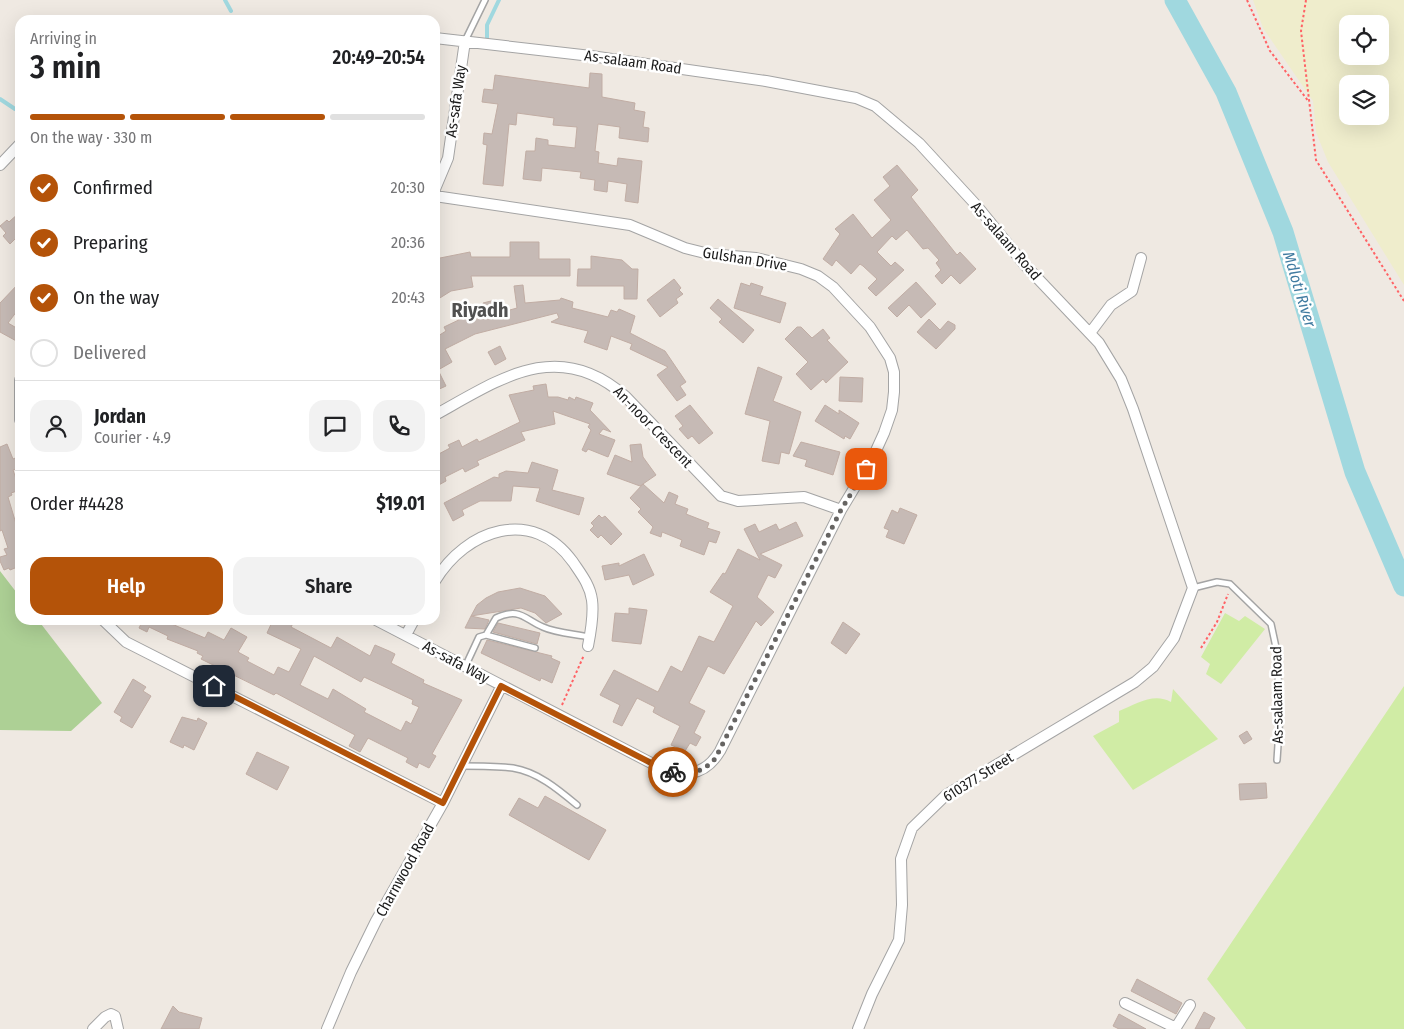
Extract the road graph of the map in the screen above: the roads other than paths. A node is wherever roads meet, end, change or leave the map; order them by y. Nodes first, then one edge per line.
1 (485, 0) edge
2 (440, 38) edge
3 (465, 41) junction
4 (15, 149) edge
5 (0, 165) edge
6 (440, 177) edge
7 (440, 197) edge
8 (1141, 258) dead end
9 (1090, 334) junction
10 (440, 412) edge
11 (841, 510) junction
12 (440, 574) edge
13 (1193, 588) junction
14 (109, 625) edge
15 (386, 625) edge
16 (411, 625) edge
17 (406, 635) junction
18 (486, 635) junction
19 (589, 641) joint
20 (534, 648) dead end
21 (464, 667) junction
22 (501, 686) junction
23 (1278, 760) dead end
24 (462, 766) junction
25 (700, 770) joint
26 (443, 803) junction
27 (577, 805) dead end
28 (1125, 1003) dead end
29 (1190, 1005) dead end
30 (1175, 1028) edge
31 (93, 1029) edge
32 (118, 1029) edge
33 (327, 1029) edge
34 (858, 1029) edge

1 - 3 lane
2 - 3 street, As-salaam Road
3 - 6 street, As-safa Way
3 - 9 street, As-salaam Road
4 - 5 street
7 - 11 street, Gulshan Drive
8 - 9 street
9 - 13 street, As-salaam Road
10 - 11 street, An-noor Crescent
11 - 25 street, Gulshan Drive
12 - 19 street
13 - 23 lane, As-salaam Road
13 - 34 street, 610377 Street
14 - 26 street
15 - 17 street, As-safa Way
16 - 17 street
17 - 21 street, As-safa Way
18 - 19 lane
18 - 20 lane
18 - 21 lane
21 - 22 street, As-safa Way
22 - 24 street, Charnwood Road
22 - 25 street, As-safa Way
24 - 26 street, Charnwood Road
24 - 27 lane
26 - 33 street, Charnwood Road
28 - 30 street
29 - 30 street
31 - 32 street

